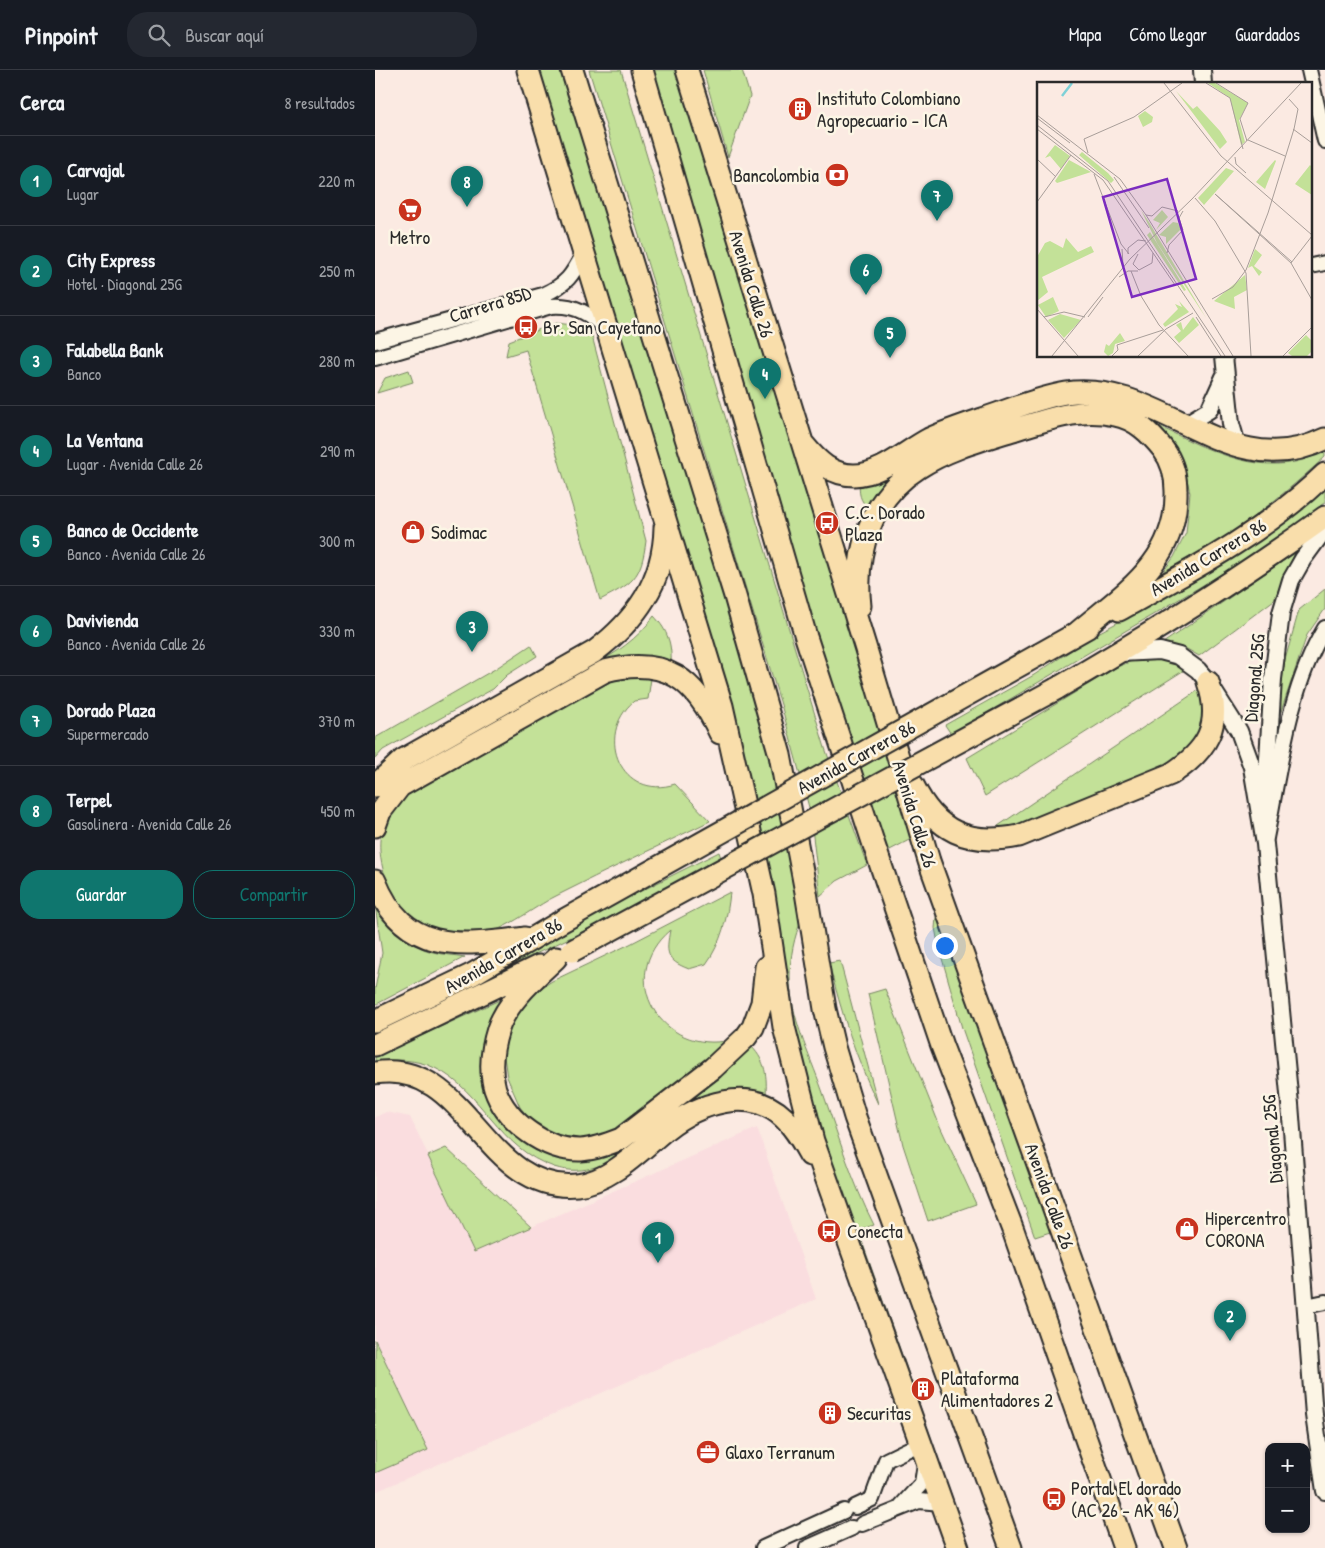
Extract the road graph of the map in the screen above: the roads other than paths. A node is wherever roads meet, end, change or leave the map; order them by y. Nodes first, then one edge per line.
1 (528, 70) edge
2 (572, 70) edge
3 (642, 70) edge
4 (687, 70) edge
5 (1313, 88) edge
6 (1325, 141) edge
7 (584, 253) junction
8 (609, 334) junction
9 (375, 341) edge
10 (375, 358) edge
11 (1224, 358) edge
12 (1226, 373) junction
13 (1186, 424) junction
14 (1325, 439) edge
15 (801, 442) junction
16 (1238, 448) junction
17 (1325, 474) edge
18 (665, 515) junction
19 (1325, 517) edge
20 (1325, 529) edge
21 (1325, 628) edge
22 (1077, 633) junction
23 (865, 646) junction
24 (1117, 654) junction
25 (1209, 682) junction
26 (897, 754) junction
27 (740, 782) junction
28 (375, 786) edge
29 (375, 826) edge
30 (1265, 844) junction
31 (375, 881) edge
32 (764, 894) junction
33 (533, 937) junction
34 (564, 955) junction
35 (375, 1021) edge
36 (375, 1045) edge
37 (375, 1073) edge
38 (827, 1185) junction
39 (1325, 1302) edge
40 (1306, 1306) junction
41 (923, 1451) junction
42 (1325, 1491) edge
43 (872, 1499) junction
44 (941, 1503) junction
45 (898, 1508) junction
46 (878, 1517) junction
47 (763, 1548) edge
48 (807, 1548) edge
49 (958, 1548) edge
50 (1011, 1548) edge
51 (1124, 1548) edge
52 (1176, 1548) edge

1 - 7 main road
2 - 50 main road
3 - 51 main road
4 - 15 main road, Avenida Calle 26
5 - 6 street
7 - 8 main road
7 - 9 street, Carrera 85D
8 - 10 street, Carrera 85D
8 - 18 main road
11 - 12 street
12 - 13 street
12 - 16 street
13 - 15 main road
13 - 16 main road
14 - 16 main road
15 - 23 main road, Avenida Calle 26
17 - 22 main road, Avenida Carrera 86
18 - 27 main road
18 - 28 main road
19 - 24 main road, Avenida Carrera 86
20 - 30 street, Diagonal 25G
21 - 30 street
22 - 23 main road
22 - 33 main road, Avenida Carrera 86, bridge
23 - 26 main road, Avenida Calle 26
24 - 25 street, Diagonal 25G
24 - 34 main road, Avenida Carrera 86, bridge
25 - 26 main road
25 - 30 street, Diagonal 25G
26 - 52 main road, Avenida Calle 26
27 - 29 main road
27 - 32 main road
30 - 40 street, Diagonal 25G
31 - 33 main road
32 - 34 main road
32 - 38 main road
33 - 35 main road, Avenida Carrera 86
34 - 36 main road, Avenida Carrera 86
37 - 38 main road
38 - 41 main road
39 - 40 street
40 - 42 street, Diagonal 25G
41 - 43 street
41 - 44 main road
41 - 45 street
43 - 46 street
43 - 47 street
44 - 45 street
44 - 49 main road
45 - 46 street
46 - 48 street

